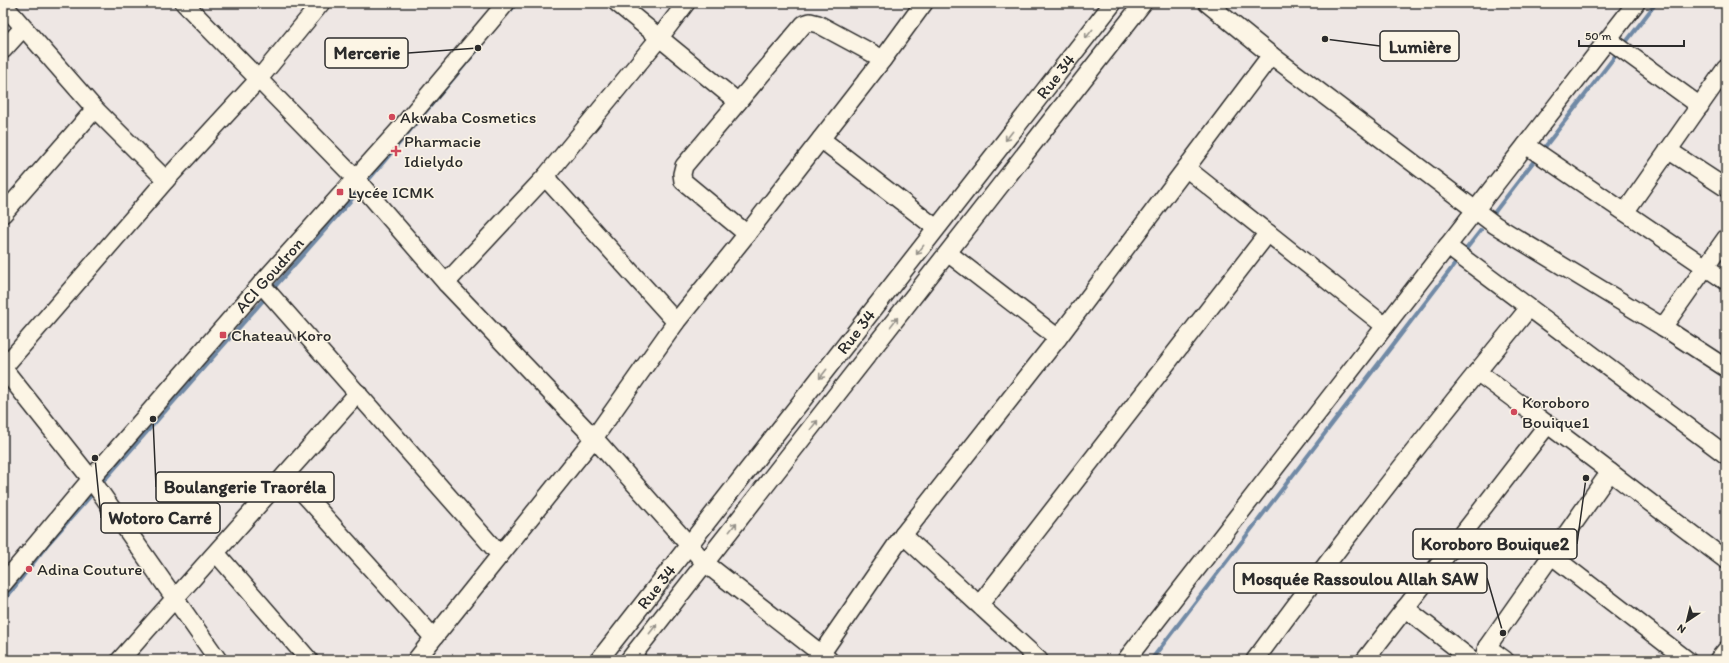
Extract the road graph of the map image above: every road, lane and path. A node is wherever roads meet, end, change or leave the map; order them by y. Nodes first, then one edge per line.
1 (184, 3) edge
2 (321, 3) edge
3 (506, 3) edge
4 (617, 3) edge
5 (686, 3) edge
6 (924, 3) edge
7 (1113, 3) edge
8 (1143, 3) edge
9 (1207, 3) edge
10 (1636, 3) edge
11 (3, 4) edge
12 (23, 28) junction
13 (660, 37) junction
14 (1616, 44) junction
15 (3, 50) edge
16 (1271, 55) junction
17 (883, 59) junction
18 (1726, 68) edge
19 (258, 80) junction
20 (738, 102) junction
21 (1700, 106) junction
22 (95, 109) junction
23 (821, 139) junction
24 (1668, 150) junction
25 (1535, 151) junction
26 (1186, 168) junction
27 (545, 176) junction
28 (356, 179) junction
29 (166, 180) junction
30 (1726, 188) edge
31 (1475, 210) junction
32 (1625, 212) junction
33 (3, 214) edge
34 (936, 228) junction
35 (1268, 233) junction
36 (747, 234) junction
37 (1726, 238) edge
38 (948, 253) junction
39 (1456, 253) junction
40 (1706, 267) junction
41 (1726, 281) edge
42 (446, 283) junction
43 (261, 284) junction
44 (1529, 308) junction
45 (676, 322) junction
46 (1385, 326) junction
47 (1663, 327) junction
48 (1058, 338) junction
49 (3, 368) edge
50 (1726, 368) edge
51 (1477, 372) junction
52 (358, 393) junction
53 (1548, 424) junction
54 (594, 438) junction
55 (1726, 455) edge
56 (1610, 472) junction
57 (286, 474) junction
58 (91, 480) junction
59 (903, 535) junction
60 (688, 545) junction
61 (216, 553) junction
62 (500, 555) junction
63 (1551, 555) junction
64 (1726, 560) edge
65 (704, 563) junction
66 (3, 584) edge
67 (175, 599) junction
68 (980, 604) junction
69 (1405, 608) junction
70 (433, 637) junction
71 (1726, 650) edge
72 (1485, 653) edge
73 (823, 658) edge
74 (120, 660) edge
75 (218, 660) edge
76 (309, 660) edge
77 (416, 660) edge
78 (599, 660) edge
79 (629, 660) edge
80 (1039, 660) edge
81 (1126, 660) edge
82 (1255, 660) edge
83 (1365, 660) edge
84 (1472, 660) edge
85 (1505, 660) edge
86 (1687, 660) edge
87 (1718, 660) edge

1 - 19 street
2 - 19 street
3 - 28 street, ACI Goudron
4 - 13 street
5 - 13 street
6 - 17 street
7 -> 34 street, Rue 34
8 - 38 street, Rue 34
9 - 16 street
10 - 14 street
11 - 12 street
12 - 15 street
12 - 22 street
13 - 20 street
13 - 27 street
14 - 21 street
14 - 25 street
16 - 26 street
16 - 31 street
17 - 20 street
17 - 23 street
18 - 21 street
19 - 28 street
19 - 29 street
20 - 36 street
21 - 24 street
22 - 29 street
22 - 33 street
23 - 34 street
23 - 36 street
24 - 30 street
24 - 32 street
25 - 31 street
25 - 32 street
26 - 35 street
26 - 48 street
27 - 42 street
27 - 45 street
28 - 42 street
28 - 43 street, ACI Goudron
29 - 49 street
31 - 39 street
31 - 47 street
32 - 40 street
34 -> 60 street, Rue 34
35 - 46 street
35 - 68 street
36 - 45 street
37 - 40 street
38 - 48 street
65 -> 38 street, Rue 34
39 - 44 street
39 - 46 street
40 - 41 street
40 - 47 street
42 - 54 street
43 - 52 street
43 - 58 street, ACI Goudron
44 - 51 street
44 - 55 street
45 - 54 street
46 - 81 street
47 - 50 street
48 - 59 street
49 - 58 street
51 - 53 street
51 - 82 street
52 - 57 street
52 - 62 street
53 - 56 street
53 - 69 street
54 - 60 street
54 - 62 street
56 - 63 street
56 - 64 street
57 - 61 street
57 - 70 street
58 - 66 street, ACI Goudron
58 - 67 street
59 - 68 street
59 - 73 street
60 - 65 street
60 - 78 street, Rue 34
61 - 67 street
61 - 76 street
62 - 70 street
63 - 72 street
63 - 86 street
65 - 73 street
79 -> 65 street, Rue 34
67 - 74 street
67 - 75 street
68 - 80 street
69 - 83 street
69 - 84 street
70 - 77 street
71 - 87 street
72 - 85 street

